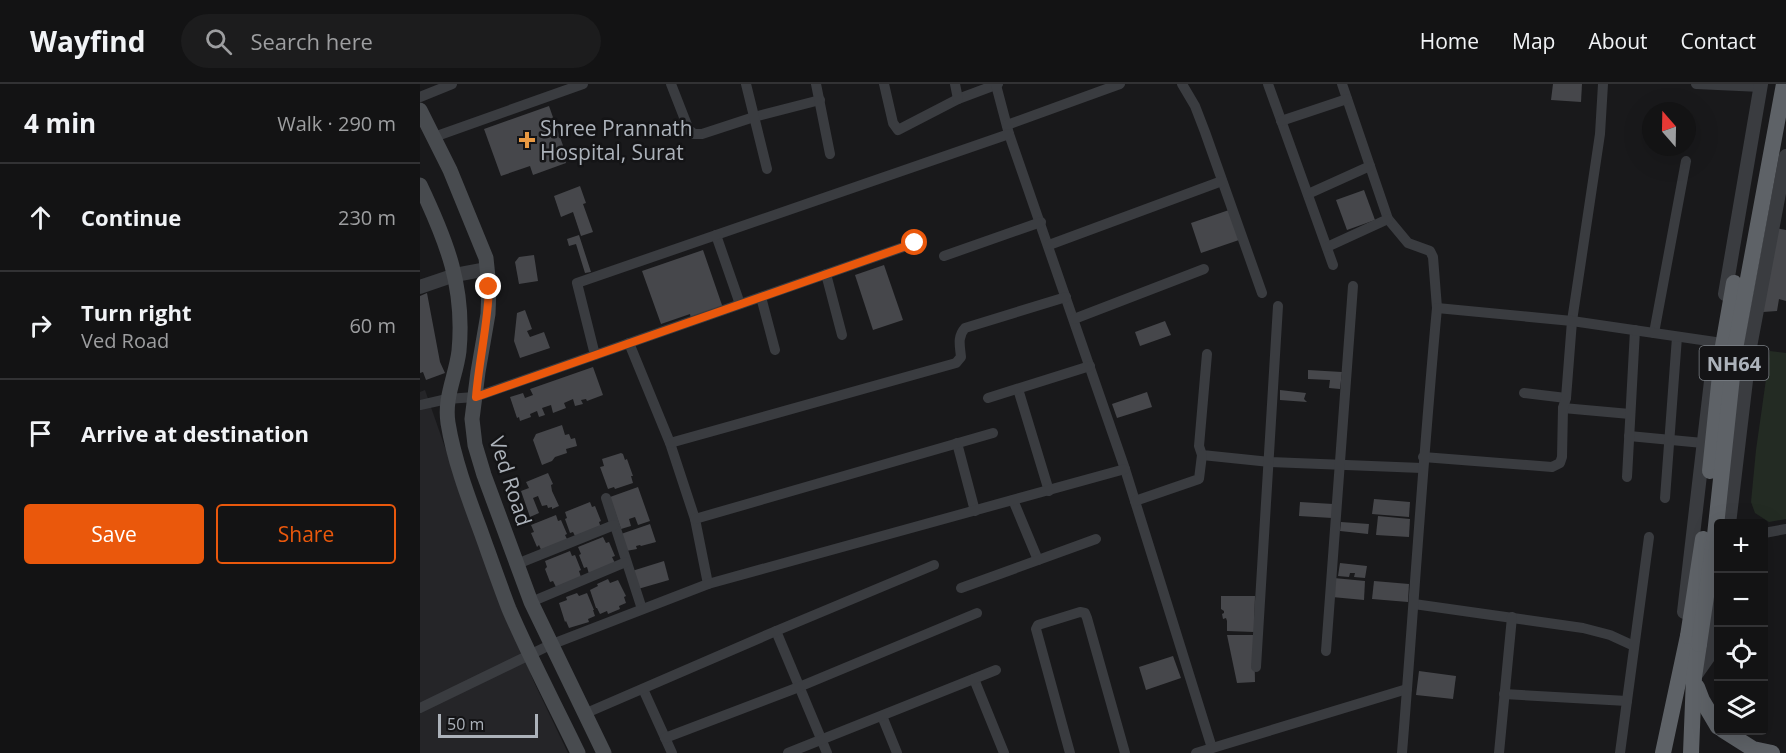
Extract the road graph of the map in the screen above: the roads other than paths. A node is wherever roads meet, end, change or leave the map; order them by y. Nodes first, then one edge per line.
1 (452, 84) edge
2 (583, 84) edge
3 (671, 84) edge
4 (746, 84) edge
5 (816, 84) edge
6 (884, 84) edge
7 (955, 84) edge
8 (1120, 84) edge
9 (1182, 84) edge
10 (1268, 84) edge
11 (1342, 84) edge
12 (1603, 84) edge
13 (1696, 84) edge
14 (1784, 84) edge
15 (997, 85) edge
16 (1765, 85) edge
17 (420, 97) edge
18 (958, 99) junction
19 (1347, 99) junction
20 (820, 100) junction
21 (420, 110) edge
22 (754, 117) junction
23 (1281, 121) junction
24 (1008, 129) junction
25 (434, 137) junction
26 (830, 154) dead end
27 (1786, 156) edge
28 (1686, 161) dead end
29 (1370, 166) junction
30 (767, 169) dead end
31 (1784, 175) edge
32 (1222, 181) junction
33 (420, 185) edge
34 (1308, 194) junction
35 (1388, 219) junction
36 (1041, 222) junction
37 (716, 235) junction
38 (915, 243) dead end
39 (1049, 245) junction
40 (1326, 247) junction
41 (944, 256) dead end
42 (1333, 265) dead end
43 (487, 269) junction
44 (1204, 269) dead end
45 (826, 274) junction
46 (455, 275) junction
47 (420, 286) edge
48 (1353, 286) dead end
49 (1262, 293) dead end
50 (761, 297) junction
51 (1066, 297) junction
52 (740, 304) junction
53 (1278, 306) dead end
54 (1437, 308) junction
55 (1074, 319) junction
56 (1572, 321) junction
57 (1635, 330) junction
58 (1654, 333) junction
59 (842, 335) dead end
60 (1677, 337) junction
61 (629, 343) junction
62 (1716, 343) junction
63 (1750, 347) junction
64 (776, 350) dead end
65 (1207, 354) dead end
66 (595, 355) junction
67 (1090, 366) junction
68 (1018, 389) junction
69 (1524, 393) dead end
70 (476, 397) junction
71 (988, 398) dead end
72 (447, 399) junction
73 (1565, 403) junction
74 (420, 405) edge
75 (1630, 414) junction
76 (993, 432) dead end
77 (1629, 436) junction
78 (1670, 440) junction
79 (670, 443) junction
80 (957, 443) junction
81 (1703, 443) junction
82 (1202, 455) junction
83 (1270, 462) junction
84 (1422, 463) junction
85 (1341, 464) junction
86 (1125, 469) junction
87 (1626, 477) dead end
88 (1048, 490) junction
89 (606, 498) dead end
90 (1665, 498) dead end
91 (1013, 500) junction
92 (1135, 501) junction
93 (975, 511) junction
94 (695, 519) junction
95 (1730, 519) edge
96 (614, 525) junction
97 (1786, 529) edge
98 (1768, 532) edge
99 (1649, 537) dead end
100 (1096, 539) dead end
101 (1038, 560) junction
102 (626, 562) junction
103 (517, 564) junction
104 (934, 565) dead end
105 (708, 584) junction
106 (961, 588) dead end
107 (531, 602) junction
108 (1414, 604) junction
109 (642, 609) junction
110 (977, 613) dead end
111 (1512, 616) junction
112 (1714, 624) edge
113 (776, 631) junction
114 (1694, 640) junction
115 (550, 645) junction
116 (1634, 646) junction
117 (1326, 651) dead end
118 (529, 654) junction
119 (1684, 662) junction
120 (1256, 667) dead end
121 (996, 670) dead end
122 (1694, 677) junction
123 (974, 679) junction
124 (799, 687) junction
125 (643, 689) junction
126 (1407, 689) junction
127 (1504, 694) junction
128 (1627, 701) junction
129 (420, 708) edge
130 (584, 714) junction
131 (882, 716) junction
132 (1714, 718) edge
133 (1731, 735) edge
134 (665, 738) junction
135 (822, 740) junction
136 (1212, 748) junction
137 (1786, 752) edge
138 (578, 753) edge
139 (604, 753) edge
140 (672, 753) edge
141 (788, 753) edge
142 (827, 753) edge
143 (897, 753) edge
144 (1004, 753) edge
145 (1070, 753) edge
146 (1125, 753) edge
147 (1197, 753) edge
148 (1402, 753) edge
149 (1499, 753) edge
150 (1620, 753) edge
151 (1663, 753) edge
152 (1691, 753) edge
153 (1772, 753) edge
154 (1778, 753) edge

1 - 17 street
2 - 25 street
3 - 22 street
4 - 22 street
5 - 20 street
6 - 18 street
7 - 18 street
8 - 24 street
9 - 32 street
10 - 23 street
11 - 19 street
12 - 56 street
13 - 16 street
14 - 114 highway, NH64, bridge
15 - 18 street
15 - 24 street
16 - 62 street
16 - 114 highway, NH64, bridge
19 - 23 street
19 - 29 street
20 - 22 street
20 - 26 street
21 - 25 main road, Ved Road
22 - 30 street
23 - 34 street
24 - 36 street
24 - 37 street
25 - 43 main road, Ved Road
27 - 31 street
28 - 58 street
29 - 34 street
29 - 35 street
31 - 63 street
32 - 39 street
32 - 49 street
33 - 46 main road, Ved Road
34 - 40 street
35 - 40 street
35 - 54 street
36 - 39 street
36 - 41 street
37 - 52 street
37 - 66 street
38 - 45 street
39 - 51 street
40 - 42 street
43 - 46 street
43 - 70 main road, Ved Road
44 - 55 street
45 - 50 street
45 - 59 street
46 - 47 street
46 - 72 main road, Ved Road
48 - 85 street
50 - 52 street
50 - 64 street
51 - 55 street
51 - 79 street
52 - 61 street
53 - 83 street
54 - 56 street
54 - 84 street
55 - 67 street
56 - 57 street
56 - 73 street
57 - 58 street
57 - 75 street
58 - 60 street
60 - 62 street
60 - 78 street
61 - 66 street
61 - 79 street
62 - 63 street
62 - 81 street
63 - 95 street
65 - 82 street
66 - 70 street
67 - 68 street
67 - 86 street
68 - 71 street
68 - 88 street
69 - 73 street
70 - 72 street
70 - 103 main road, Ved Road
72 - 74 street
72 - 118 main road, Ved Road
73 - 75 street
73 - 84 street
75 - 77 street
76 - 80 street
77 - 78 street
77 - 87 street
78 - 81 street
78 - 90 street
79 - 94 street
80 - 93 street
80 - 94 street
81 - 119 street
82 - 83 street
82 - 92 street
83 - 85 street
83 - 120 street
84 - 85 street
84 - 108 street
85 - 117 street
86 - 88 street
86 - 92 street
88 - 91 street
89 - 96 street
91 - 93 street
91 - 101 street
92 - 136 street
93 - 105 street
94 - 105 street
96 - 102 street
96 - 103 street
97 - 98 street
99 - 116 street
100 - 101 street
101 - 106 street
102 - 107 street
102 - 109 street
103 - 107 main road, Ved Road
104 - 113 street
105 - 109 street
107 - 115 main road, Ved Road
108 - 111 street
108 - 126 street
109 - 115 street
110 - 124 street
111 - 116 street
111 - 127 street
112 - 122 street
113 - 124 street
113 - 125 street
114 - 119 highway, NH64
114 - 122 highway, NH64
115 - 118 street
115 - 130 main road, Ved Road
116 - 128 street
118 - 129 street
118 - 138 main road, Ved Road
119 - 151 highway, NH64
121 - 123 street
122 - 132 highway
122 - 152 highway, NH64
123 - 131 street
123 - 144 street
124 - 134 street
124 - 135 street
125 - 130 street
125 - 134 street
126 - 136 street
126 - 148 street
127 - 128 street
127 - 149 street
128 - 150 street
130 - 139 main road, Ved Road
131 - 135 street
131 - 143 street
133 - 153 highway
134 - 140 street
135 - 141 street
135 - 142 street
136 - 147 street
137 - 154 highway
145 - 146 street

